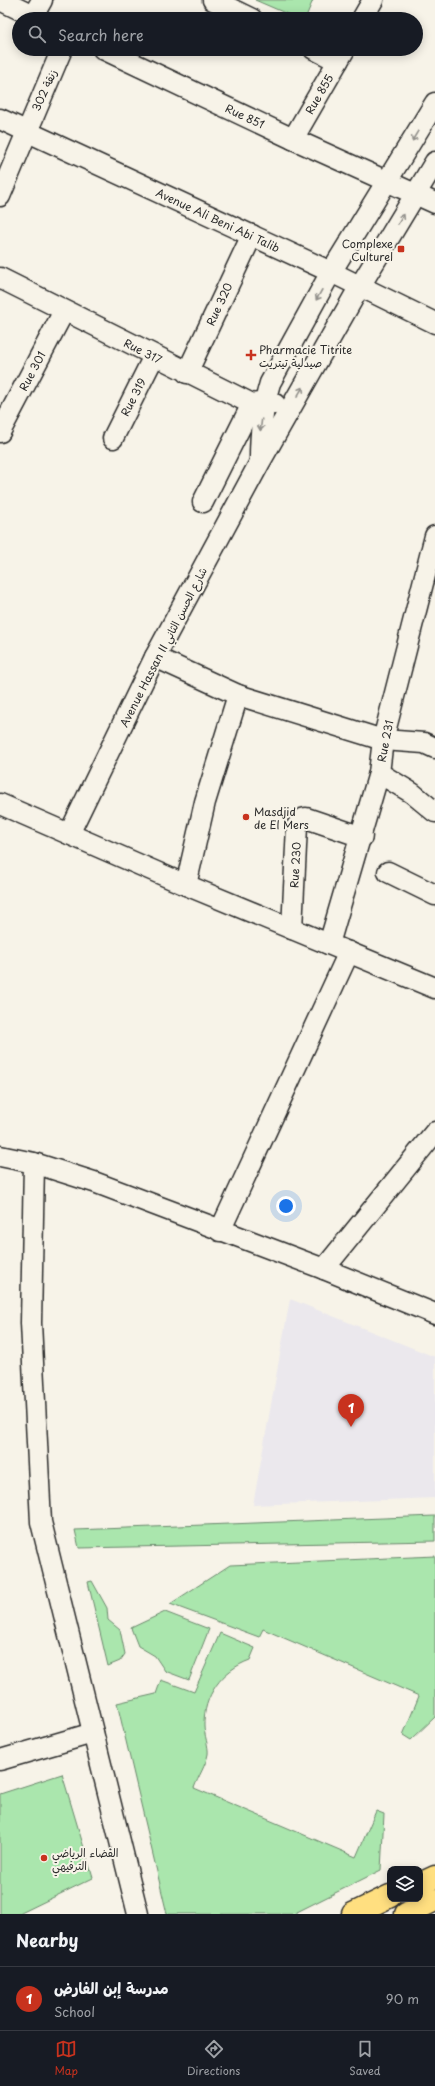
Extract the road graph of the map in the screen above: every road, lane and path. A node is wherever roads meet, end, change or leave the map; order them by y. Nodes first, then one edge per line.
1 (0, 0) edge
2 (213, 0) edge
3 (373, 0) edge
4 (38, 12) edge
5 (238, 12) edge
6 (366, 12) edge
7 (59, 56) edge
8 (117, 56) edge
9 (341, 56) edge
10 (435, 103) edge
11 (0, 119) edge
12 (26, 131) junction
13 (293, 139) junction
14 (435, 162) edge
15 (388, 182) junction
16 (415, 195) junction
17 (0, 196) edge
18 (435, 203) edge
19 (252, 235) junction
20 (331, 272) junction
21 (0, 278) edge
22 (360, 286) junction
23 (64, 311) junction
24 (435, 323) edge
25 (154, 356) junction
26 (187, 373) junction
27 (258, 403) junction
28 (290, 410) junction
29 (0, 432) edge
30 (113, 438) dead end
31 (260, 462) junction
32 (203, 502) dead end
33 (435, 536) edge
34 (432, 556) edge
35 (155, 657) junction
36 (238, 695) junction
37 (383, 740) junction
38 (435, 748) edge
39 (379, 773) junction
40 (0, 804) edge
41 (435, 812) edge
42 (69, 834) junction
43 (362, 837) junction
44 (388, 872) dead end
45 (186, 885) junction
46 (435, 895) edge
47 (292, 928) junction
48 (330, 944) junction
49 (349, 952) junction
50 (435, 988) edge
51 (435, 1132) edge
52 (0, 1156) edge
53 (34, 1163) junction
54 (220, 1230) junction
55 (324, 1269) junction
56 (435, 1314) edge
57 (93, 1733) junction
58 (0, 1760) edge
59 (435, 1877) edge
60 (423, 1883) edge
61 (387, 1897) edge
62 (435, 1900) edge
63 (138, 1914) edge
64 (353, 1914) edge
65 (406, 1914) edge

1 - 4 street
2 - 5 street
3 - 6 street
7 - 12 street, زنقة 302
8 - 13 street, Rue 851
9 - 13 street, Rue 855
10 -> 15 street, Avenue Hassan II شارع الحسن الثاني
11 - 12 street, Avenue Ali Beni Abi Talib
12 - 17 street, زنقة 302
12 - 19 street, Avenue Ali Beni Abi Talib
13 - 15 street, Rue 851
14 - 16 street, Avenue Hassan II شارع الحسن الثاني
15 - 16 street, Rue 851
15 - 20 street, Avenue Hassan II شارع الحسن الثاني
16 - 18 street, Rue 851
22 -> 16 street, Avenue Hassan II شارع الحسن الثاني
19 - 20 street, Avenue Ali Beni Abi Talib
19 - 26 street, Rue 320
20 - 22 street, Avenue Ali Beni Abi Talib
20 -> 27 street, Avenue Hassan II شارع الحسن الثاني
21 - 23 street, Rue 317
22 - 24 street, Avenue Ali Beni Abi Talib
28 -> 22 street, Avenue Hassan II شارع الحسن الثاني
23 - 25 street, Rue 317
23 - 29 street, Rue 301
25 - 26 street, Rue 317
25 - 30 street, Rue 319
26 - 27 street, Rue 317
27 - 28 street, Rue 317
27 -> 31 street, Avenue Hassan II شارع الحسن الثاني
27 - 32 street
28 - 31 street, Avenue Hassan II شارع الحسن الثاني
31 - 35 street, Avenue Hassan II شارع الحسن الثاني
33 - 34 street, Rue 231
34 - 37 street, Rue 231
35 - 36 street
35 - 42 street, Avenue Hassan II شارع الحسن الثاني
36 - 37 street
36 - 45 street
37 - 38 street
37 - 39 street, Rue 231
39 - 41 street
39 - 43 street, Rue 231
40 - 42 street
42 - 45 street
43 - 47 street, Rue 230
43 - 48 street, Rue 231
44 - 46 street
45 - 47 street
47 - 48 street
48 - 49 street
49 - 50 street
49 - 54 street
51 - 55 street
52 - 53 street
53 - 54 street
53 - 57 street
54 - 55 street
55 - 56 street
57 - 58 street
57 - 63 street
59 - 60 main road
61 - 64 main road
62 - 65 main road

